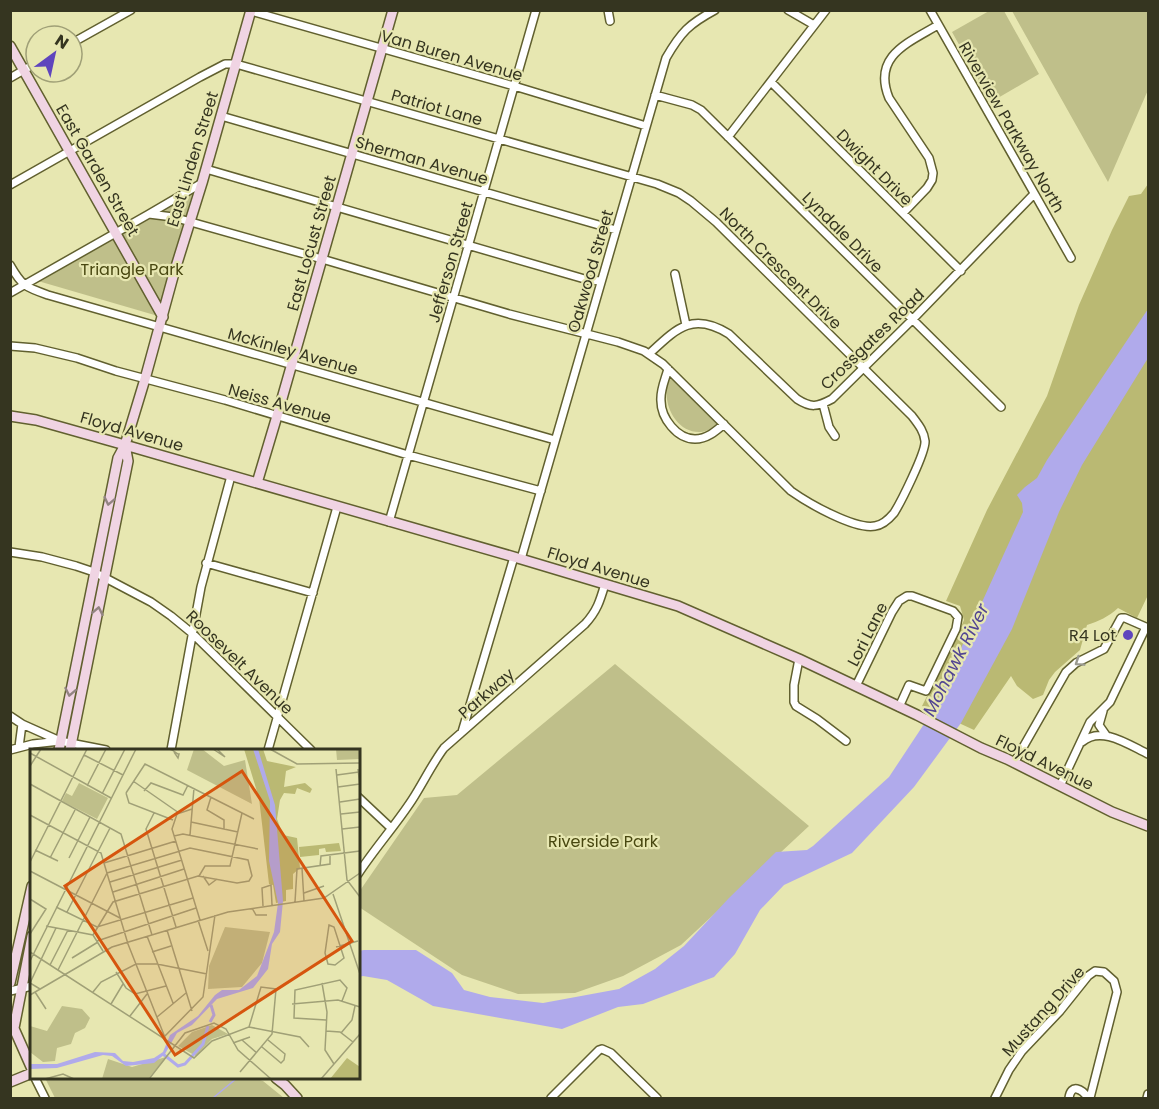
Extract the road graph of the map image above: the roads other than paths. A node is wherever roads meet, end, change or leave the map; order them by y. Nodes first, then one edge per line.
1 (131, 10) edge
2 (393, 10) edge
3 (536, 10) edge
4 (608, 10) edge
5 (694, 10) edge
6 (716, 10) edge
7 (788, 10) edge
8 (826, 10) edge
9 (930, 10) edge
10 (251, 11) edge
11 (699, 19) junction
12 (610, 21) dead end
13 (814, 25) junction
14 (938, 25) junction
15 (84, 36) edge
16 (10, 46) edge
17 (382, 49) junction
18 (236, 64) junction
19 (24, 70) joint
20 (10, 78) edge
21 (771, 82) junction
22 (32, 84) edge
23 (514, 86) junction
24 (655, 94) junction
25 (368, 101) junction
26 (221, 116) junction
27 (646, 126) junction
28 (728, 137) junction
29 (499, 139) junction
30 (70, 152) junction
31 (352, 154) junction
32 (206, 169) junction
33 (631, 177) junction
34 (202, 183) junction
35 (10, 185) edge
36 (484, 192) junction
37 (1034, 194) junction
38 (337, 207) junction
39 (903, 213) junction
40 (149, 214) junction
41 (189, 221) junction
42 (616, 230) junction
43 (116, 232) junction
44 (469, 244) junction
45 (1071, 258) dead end
46 (322, 259) junction
47 (10, 265) edge
48 (961, 271) junction
49 (675, 274) dead end
50 (601, 281) junction
51 (24, 286) junction
52 (10, 293) edge
53 (454, 297) junction
54 (163, 316) junction
55 (912, 320) junction
56 (686, 325) junction
57 (160, 327) junction
58 (585, 334) junction
59 (10, 346) edge
60 (649, 354) junction
61 (292, 364) junction
62 (863, 368) junction
63 (668, 369) junction
64 (145, 379) junction
65 (424, 402) junction
66 (823, 404) junction
67 (1001, 407) dead end
68 (10, 416) edge
69 (277, 416) junction
70 (724, 424) junction
71 (835, 436) dead end
72 (555, 440) junction
73 (125, 445) junction
74 (408, 455) junction
75 (231, 476) junction
76 (257, 483) junction
77 (540, 491) junction
78 (337, 507) junction
79 (389, 522) junction
80 (10, 552) edge
81 (517, 558) junction
82 (206, 563) junction
83 (94, 572) junction
84 (105, 577) junction
85 (605, 584) junction
86 (313, 593) junction
87 (1147, 628) edge
88 (193, 634) junction
89 (799, 659) junction
90 (856, 686) junction
91 (899, 707) junction
92 (1102, 711) junction
93 (10, 716) edge
94 (278, 717) junction
95 (22, 724) junction
96 (462, 732) junction
97 (1106, 735) junction
98 (846, 741) dead end
99 (60, 746) edge
100 (19, 747) junction
101 (70, 747) edge
102 (1078, 747) junction
103 (94, 749) edge
104 (171, 749) edge
105 (268, 749) edge
106 (310, 749) edge
107 (10, 750) edge
108 (1149, 754) edge
109 (1014, 763) junction
110 (1060, 786) junction
111 (360, 799) edge
112 (1149, 826) edge
113 (391, 828) junction
114 (360, 871) edge
115 (30, 895) edge
116 (30, 956) edge
117 (12, 973) edge
118 (28, 975) edge
119 (10, 983) edge
120 (30, 987) edge
121 (21, 989) junction
122 (10, 991) edge
123 (14, 1022) edge
124 (30, 1066) edge
125 (30, 1072) edge
126 (36, 1079) edge
127 (278, 1079) edge
128 (10, 1082) edge
129 (1149, 1094) edge
130 (1069, 1096) edge
131 (45, 1098) edge
132 (297, 1098) edge
133 (551, 1098) edge
134 (657, 1098) edge
135 (995, 1098) edge
136 (1089, 1098) edge
137 (1147, 1098) edge

1 - 15 street
2 - 17 street, East Locust Street
3 - 23 street, Jefferson Street
4 - 12 street
5 - 11 street
6 - 11 street, Oakwood Street
7 - 13 street
8 - 13 street
9 - 14 street, Riverview Parkway North
10 - 17 street, Van Buren Avenue
10 - 18 street, East Linden Street
11 - 24 street, Oakwood Street
13 - 21 street
14 - 37 street, Riverview Parkway North
14 - 39 street
16 - 19 street, East Garden Street
17 - 23 street, Van Buren Avenue
17 - 25 street, East Locust Street
18 - 25 street, Patriot Lane
18 - 26 street, East Linden Street
18 - 30 street
19 - 20 street
21 - 28 street
21 - 39 street, Dwight Drive
22 - 30 street, East Garden Street
23 - 27 street, Van Buren Avenue
23 - 29 street, Jefferson Street
24 - 27 street, Oakwood Street
24 - 28 street, Lyndale Drive
25 - 29 street, Patriot Lane
25 - 31 street, East Locust Street
26 - 31 street, Sherman Avenue
26 - 32 street, East Linden Street
27 - 33 street, Oakwood Street
28 - 55 street, Lyndale Drive
29 - 33 street, Patriot Lane
29 - 36 street, Jefferson Street
30 - 35 street
30 - 43 street, East Garden Street
31 - 36 street, Sherman Avenue
31 - 38 street, East Locust Street
32 - 34 street, East Linden Street
32 - 38 street
33 - 42 street, Oakwood Street
33 - 62 street, North Crescent Drive
34 - 40 street
34 - 41 street, East Linden Street
36 - 42 street, Sherman Avenue
36 - 44 street, Jefferson Street
37 - 45 street, Riverview Parkway North
37 - 48 street, Crossgates Road
38 - 44 street
38 - 46 street, East Locust Street
39 - 48 street, Dwight Drive
40 - 41 street
40 - 43 street
41 - 46 street
41 - 54 street, East Linden Street
42 - 50 street, Oakwood Street
43 - 51 street
43 - 54 street, East Garden Street
44 - 50 street
44 - 53 street, Jefferson Street
46 - 53 street
46 - 61 street, East Locust Street
47 - 51 street
48 - 55 street, Crossgates Road
49 - 56 street
50 - 58 street, Oakwood Street
51 - 52 street
51 - 57 street, McKinley Avenue
53 - 58 street
53 - 65 street, Jefferson Street
54 - 57 street
55 - 62 street, Crossgates Road
55 - 67 street, Lyndale Drive
56 - 60 street
56 - 66 street, Crossgates Road
57 - 61 street, McKinley Avenue
57 - 64 street
58 - 60 street
58 - 72 street, Oakwood Street
59 - 64 street, Neiss Avenue
60 - 63 street
61 - 65 street, McKinley Avenue
61 - 69 street, East Locust Street
62 - 66 street, Crossgates Road
62 - 70 street, North Crescent Drive
63 - 70 street
63 - 70 street
64 - 69 street, Neiss Avenue
64 - 73 street
65 - 72 street, McKinley Avenue
65 - 74 street, Jefferson Street
66 - 71 street
68 - 73 street, Floyd Avenue
69 - 74 street, Neiss Avenue
69 - 76 street, East Locust Street
72 - 77 street, Oakwood Street
73 - 75 street, Floyd Avenue
73 -> 83 street
73 - 84 street
74 - 77 street, Neiss Avenue
74 - 79 street, Jefferson Street
75 - 76 street, Floyd Avenue
75 - 82 street
76 - 78 street, Floyd Avenue
77 - 81 street, Oakwood Street
78 - 79 street, Floyd Avenue
78 - 86 street
79 - 81 street, Floyd Avenue
80 - 83 street, Roosevelt Avenue
81 - 85 street, Floyd Avenue
81 - 96 street, Oakwood Street
82 - 86 street
82 - 88 street
83 - 84 street, Roosevelt Avenue
83 -> 99 street
84 - 88 street, Roosevelt Avenue
101 -> 84 street
85 - 89 street, Floyd Avenue
85 - 96 street, Parkway
86 - 94 street
87 - 92 street
87 -> 109 street
88 - 94 street, Roosevelt Avenue
88 - 104 street
89 - 90 street, Floyd Avenue
89 - 98 street
90 - 91 street, Floyd Avenue
90 - 91 street, Lori Lane
91 - 109 street, Floyd Avenue
92 - 97 street
92 - 102 street
93 - 95 street
94 - 105 street
94 - 106 street, Roosevelt Avenue
95 - 99 street
95 - 100 street
96 - 113 street, Parkway
97 - 102 street
97 - 108 street
99 - 100 street
99 - 101 street
100 - 107 street
101 - 103 street
102 - 110 street
109 - 110 street, Floyd Avenue
110 - 112 street, Floyd Avenue
111 - 113 street
113 - 114 street, Parkway
115 - 117 street
116 - 118 street
117 - 118 street
117 - 119 street
118 - 121 street
120 - 121 street
121 - 122 street
121 - 123 street
123 - 124 street
125 - 128 street
126 - 131 street
127 - 132 street
129 - 137 street
130 - 136 street
133 - 134 street
135 - 136 street, Mustang Drive

